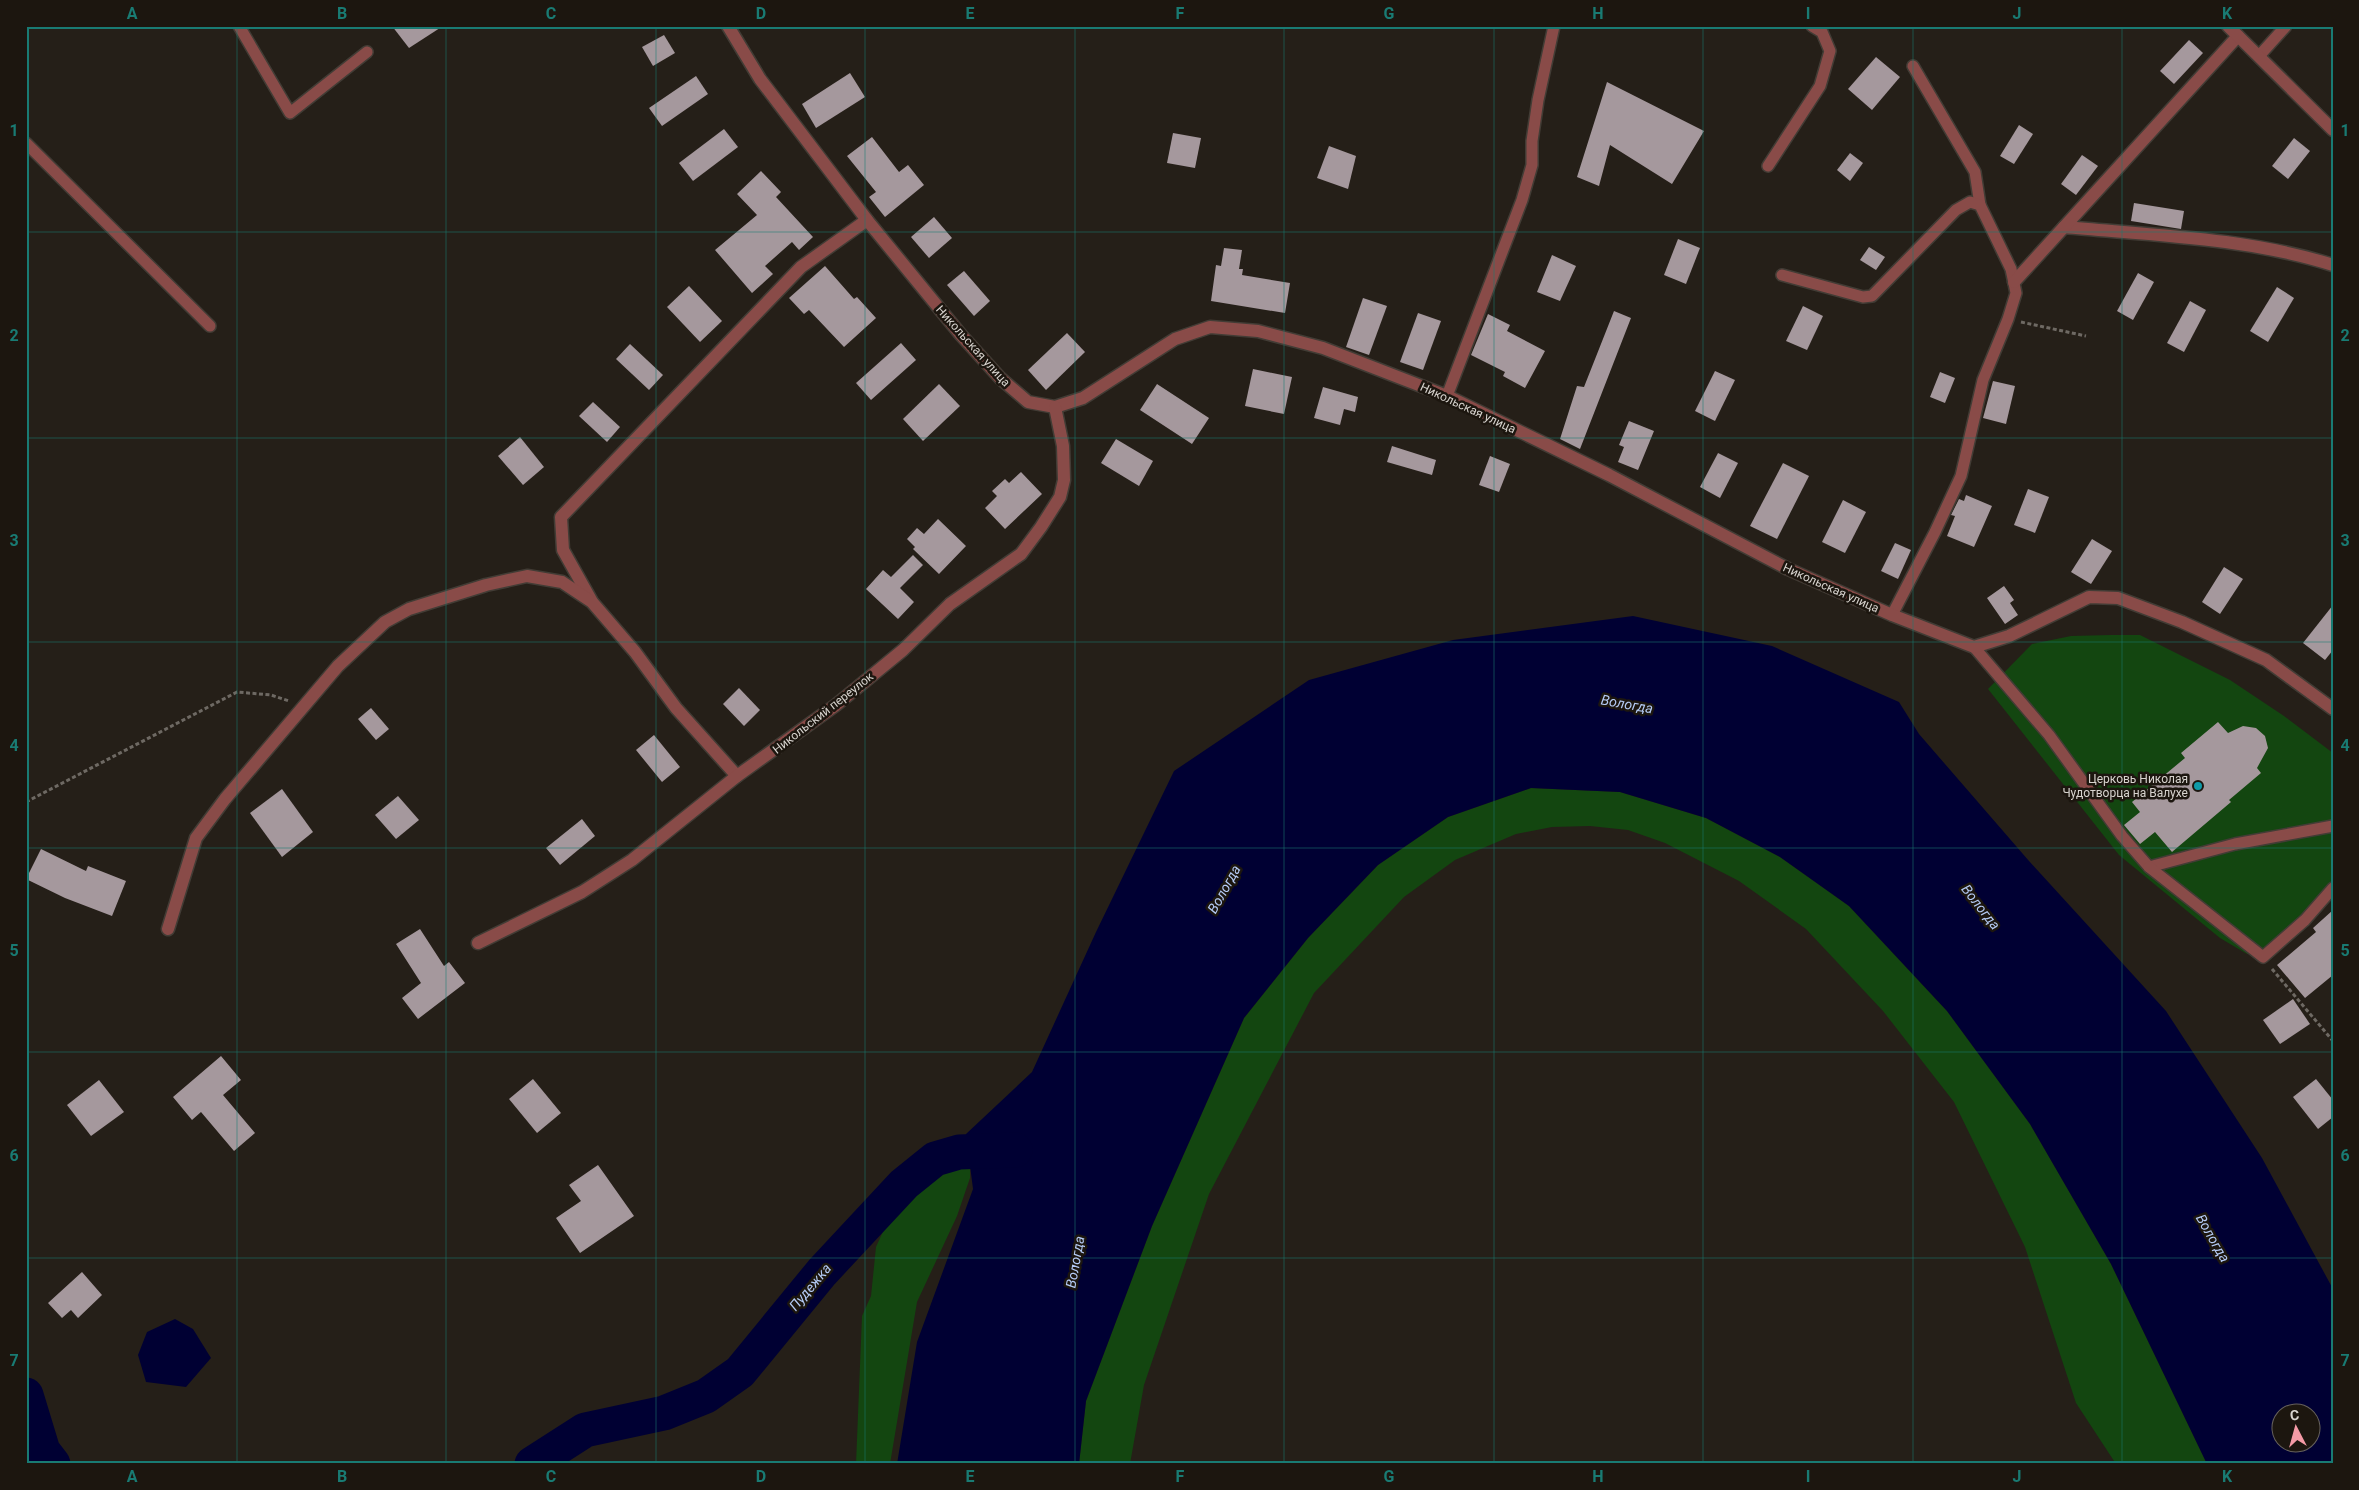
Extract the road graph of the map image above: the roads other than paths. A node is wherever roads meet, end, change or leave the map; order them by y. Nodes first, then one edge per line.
1 (239, 26) edge
2 (728, 26) edge
3 (1554, 26) edge
4 (1812, 26) edge
5 (2228, 26) edge
6 (2286, 26) edge
7 (2238, 36) junction
8 (366, 52) dead end
9 (2258, 56) junction
10 (1913, 66) dead end
11 (2333, 130) edge
12 (26, 143) edge
13 (1768, 166) dead end
14 (1980, 205) junction
15 (867, 220) junction
16 (2064, 226) junction
17 (2333, 265) edge
18 (1782, 275) dead end
19 (2014, 282) junction
20 (210, 326) dead end
21 (1447, 396) junction
22 (1055, 407) junction
23 (592, 602) junction
24 (1892, 615) junction
25 (1974, 647) junction
26 (2333, 709) edge
27 (737, 776) junction
28 (2333, 826) edge
29 (2149, 867) junction
30 (2333, 888) edge
31 (168, 929) dead end
32 (478, 943) dead end

1 - 8 lane
2 - 15 street, Никольская улица
3 - 21 lane
4 - 13 lane
5 - 7 street
6 - 9 lane
7 - 9 street
7 - 16 street
9 - 11 street
10 - 14 lane
12 - 20 lane
14 - 18 lane
14 - 19 lane
15 - 22 street, Никольская улица
15 - 23 street
16 - 17 street
16 - 19 street
19 - 24 lane
21 - 22 street, Никольская улица
21 - 24 street, Никольская улица
22 - 27 street, Никольский переулок
23 - 27 street
23 - 31 street
24 - 25 street, Никольская улица
25 - 26 street
25 - 29 lane
27 - 32 street, Никольский переулок
28 - 29 lane
29 - 30 lane

